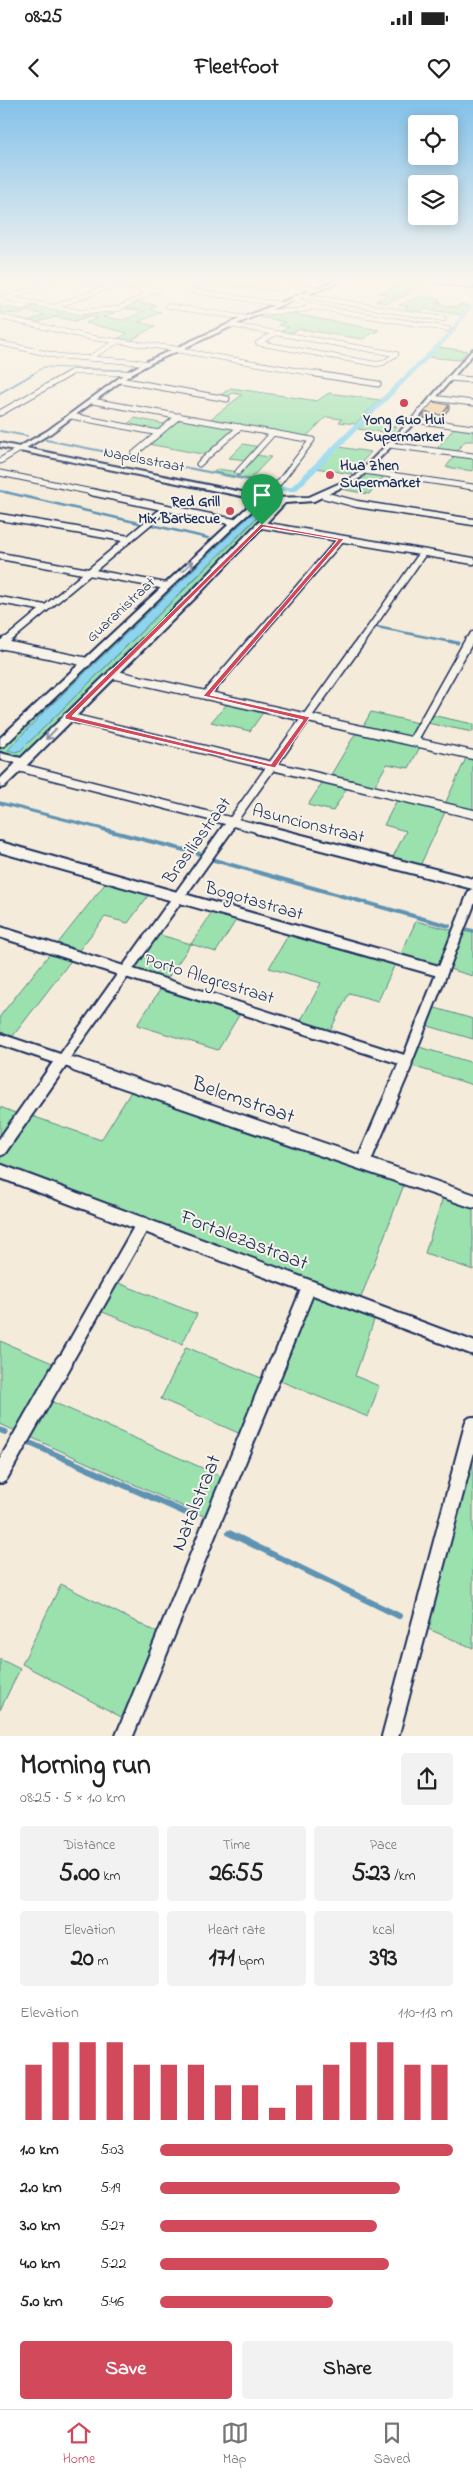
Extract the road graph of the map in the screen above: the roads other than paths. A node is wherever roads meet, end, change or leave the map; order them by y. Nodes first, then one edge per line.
1 (63, 356) edge
2 (91, 356) edge
3 (162, 356) edge
4 (215, 356) edge
5 (333, 356) edge
6 (393, 356) edge
7 (468, 356) edge
8 (88, 358) junction
9 (147, 363) junction
10 (130, 373) junction
11 (449, 378) junction
12 (120, 380) junction
13 (473, 380) edge
14 (378, 384) dead end
15 (432, 398) junction
16 (227, 399) dead end
17 (92, 401) junction
18 (473, 404) edge
19 (0, 412) edge
20 (71, 416) junction
21 (179, 416) junction
22 (414, 420) junction
23 (240, 427) junction
24 (473, 428) edge
25 (159, 433) junction
26 (273, 433) junction
27 (390, 444) junction
28 (0, 446) edge
29 (20, 450) junction
30 (134, 454) dead end
31 (473, 456) edge
32 (0, 461) edge
33 (199, 464) dead end
34 (364, 471) junction
35 (238, 472) dead end
36 (0, 473) edge
37 (278, 484) dead end
38 (473, 488) edge
39 (323, 495) junction
40 (262, 498) junction
41 (283, 501) junction
42 (166, 508) junction
43 (0, 517) edge
44 (234, 522) junction
45 (473, 522) edge
46 (262, 525) junction
47 (129, 539) junction
48 (341, 539) junction
49 (423, 553) junction
50 (0, 556) edge
51 (473, 561) edge
52 (90, 572) junction
53 (166, 586) junction
54 (0, 600) edge
55 (45, 608) junction
56 (473, 635) edge
57 (1, 645) edge
58 (87, 662) junction
59 (112, 674) junction
60 (206, 696) junction
61 (67, 717) junction
62 (307, 719) junction
63 (413, 741) junction
64 (0, 744) edge
65 (473, 755) edge
66 (0, 756) edge
67 (21, 764) junction
68 (273, 766) junction
69 (0, 785) edge
70 (473, 814) edge
71 (233, 822) junction
72 (0, 847) edge
73 (473, 884) edge
74 (473, 894) edge
75 (178, 897) junction
76 (0, 932) edge
77 (124, 972) junction
78 (442, 972) junction
79 (0, 1039) edge
80 (64, 1061) junction
81 (407, 1061) junction
82 (0, 1149) edge
83 (363, 1163) junction
84 (0, 1171) edge
85 (473, 1201) edge
86 (143, 1224) junction
87 (309, 1286) junction
88 (473, 1348) edge
89 (473, 1425) edge
90 (0, 1474) edge
91 (124, 1736) edge
92 (390, 1736) edge

1 - 8 street
2 - 8 street
3 - 9 street
4 - 14 street
5 - 6 street
7 - 11 street, Napelsstraat
8 - 9 street
9 - 10 street
10 - 12 street
10 - 19 street
11 - 13 street
11 - 15 street, Napelsstraat
12 - 16 street
12 - 17 street
15 - 18 street
15 - 22 street, Napelsstraat
17 - 20 street
17 - 21 street
20 - 25 street
20 - 29 street
21 - 23 street
21 - 25 street
22 - 24 street
22 - 27 street, Napelsstraat
23 - 26 street
23 - 33 street
25 - 30 street
26 - 35 street
26 - 37 street
27 - 31 street
27 - 34 street, Napelsstraat
28 - 29 street, Napelsstraat
29 - 32 street
29 - 40 street, Napelsstraat
34 - 38 street
34 - 39 street, Napelsstraat
36 - 42 street
39 - 41 street, Napelsstraat
39 - 45 street
40 - 41 street, Napelsstraat
40 - 44 street, Guaranistraat
41 - 46 street
42 - 44 street
42 - 47 street
43 - 47 street
53 -> 44 street, Guaranistraat
46 - 48 street
46 - 59 street
47 - 52 street
48 - 49 street
48 - 60 street
49 - 51 street
49 - 62 street, Brasiliastraat
50 - 52 street
52 - 53 street
52 - 55 street
53 - 58 street, Guaranistraat
54 - 55 street
55 - 57 street
56 - 63 street
57 - 58 street
58 - 64 street, Guaranistraat
59 - 60 street
59 - 61 street
60 - 62 street
61 -> 67 street
61 - 68 street
62 - 63 street
62 - 68 street, Brasiliastraat
63 - 65 street
66 - 67 street
67 - 69 street
67 - 71 street, Asuncionstraat
68 - 70 street
68 - 71 street, Brasiliastraat
71 - 73 street, Asuncionstraat
71 - 75 street, Brasiliastraat
72 - 75 street, Bogotastraat
74 - 78 street
75 - 77 street, Brasiliastraat
75 - 78 street, Bogotastraat
76 - 77 street, Porto Alegrestraat
77 - 80 street, Brasiliastraat
77 - 81 street, Porto Alegrestraat
78 - 81 street
79 - 80 street, Belemstraat
80 - 82 street, Brasiliastraat
80 - 83 street, Belemstraat
81 - 83 street
83 - 85 street, Belemstraat
84 - 86 street, Fortalezastraat
86 - 87 street, Fortalezastraat
86 - 90 street
87 - 88 street, Fortalezastraat
87 - 91 street, Natalstraat
89 - 92 street

